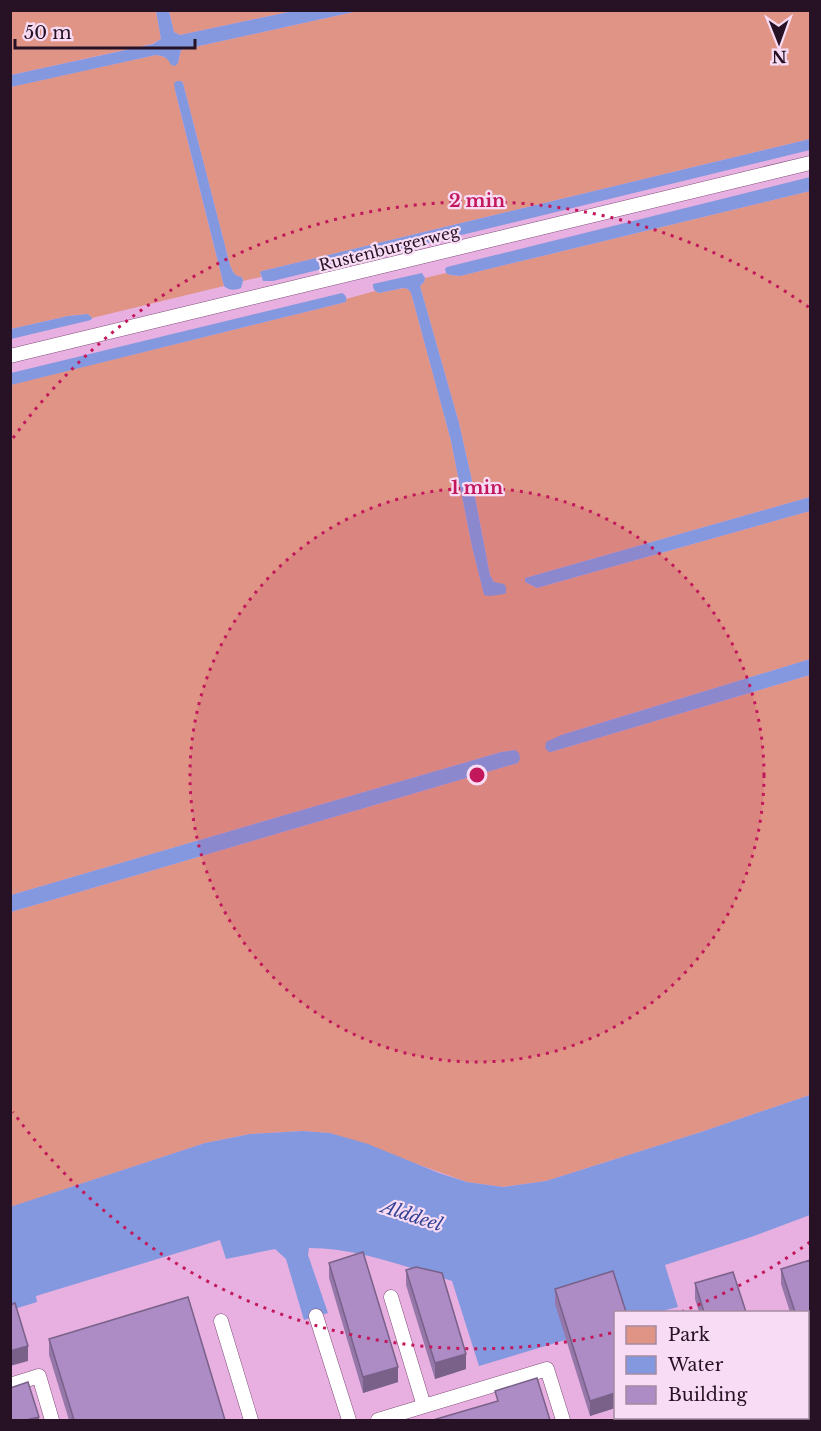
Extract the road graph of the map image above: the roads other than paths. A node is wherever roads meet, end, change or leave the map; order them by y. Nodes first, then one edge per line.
1 (810, 163) edge
2 (10, 356) edge
3 (391, 1297) dead end
4 (316, 1316) dead end
5 (221, 1321) dead end
6 (10, 1385) edge
7 (424, 1406) junction
8 (52, 1420) edge
9 (251, 1420) edge
10 (350, 1420) edge
11 (378, 1420) edge
12 (563, 1420) edge

1 - 2 lane, Rustenburgerweg
3 - 7 lane
4 - 10 lane
5 - 9 lane
6 - 8 lane
7 - 11 lane
7 - 12 lane

